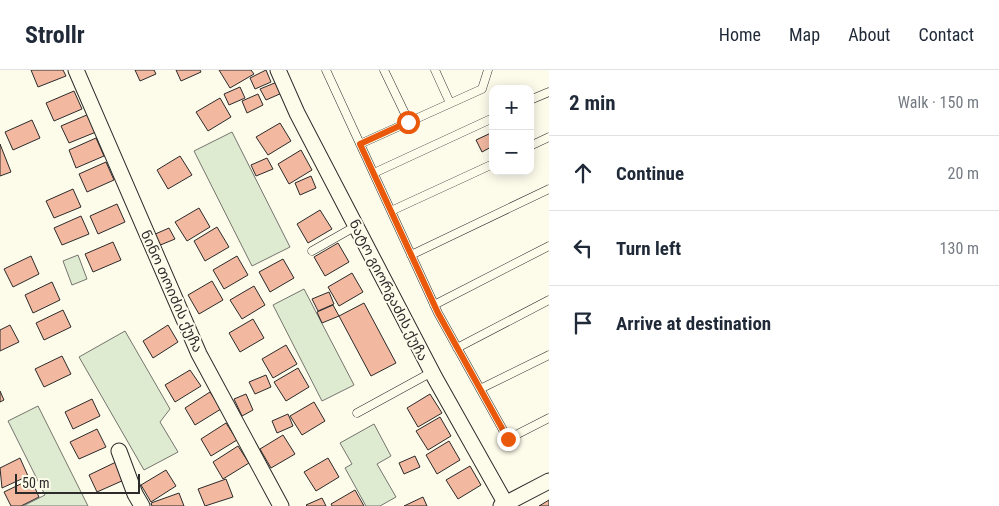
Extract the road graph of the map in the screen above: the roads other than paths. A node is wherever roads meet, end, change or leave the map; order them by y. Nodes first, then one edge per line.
1 (76, 70) edge
2 (278, 70) edge
3 (326, 70) edge
4 (384, 70) edge
5 (435, 70) edge
6 (488, 70) edge
7 (549, 92) edge
8 (534, 98) edge
9 (450, 103) junction
10 (489, 120) edge
11 (408, 122) junction
12 (549, 137) edge
13 (360, 144) junction
14 (534, 144) edge
15 (489, 166) edge
16 (374, 173) junction
17 (549, 189) edge
18 (391, 211) junction
19 (356, 226) junction
20 (549, 246) edge
21 (312, 251) dead end
22 (411, 255) junction
23 (549, 300) edge
24 (434, 305) junction
25 (457, 348) junction
26 (549, 355) edge
27 (432, 372) junction
28 (480, 389) junction
29 (357, 412) dead end
30 (549, 418) edge
31 (119, 451) dead end
32 (549, 481) edge
33 (505, 505) edge
34 (142, 506) edge
35 (282, 506) edge

1 - 35 street, ნინო თოიძის ქუჩა
2 - 19 street, ნატო გიორგაძის ქუჩა
3 - 13 lane
4 - 11 lane
5 - 9 lane
6 - 9 lane
7 - 8 lane
9 - 11 lane
10 - 16 lane
11 - 13 lane
12 - 14 lane
13 - 16 lane
15 - 18 lane
16 - 18 lane
17 - 22 lane
18 - 22 lane
19 - 21 lane
19 - 27 street, ნატო გიორგაძის ქუჩა
20 - 24 lane
22 - 24 lane
23 - 25 lane
24 - 25 lane
25 - 28 lane
26 - 28 lane
27 - 29 lane
27 - 33 street, ნატო გიორგაძის ქუჩა
28 - 30 lane
31 - 34 street
32 - 33 street

